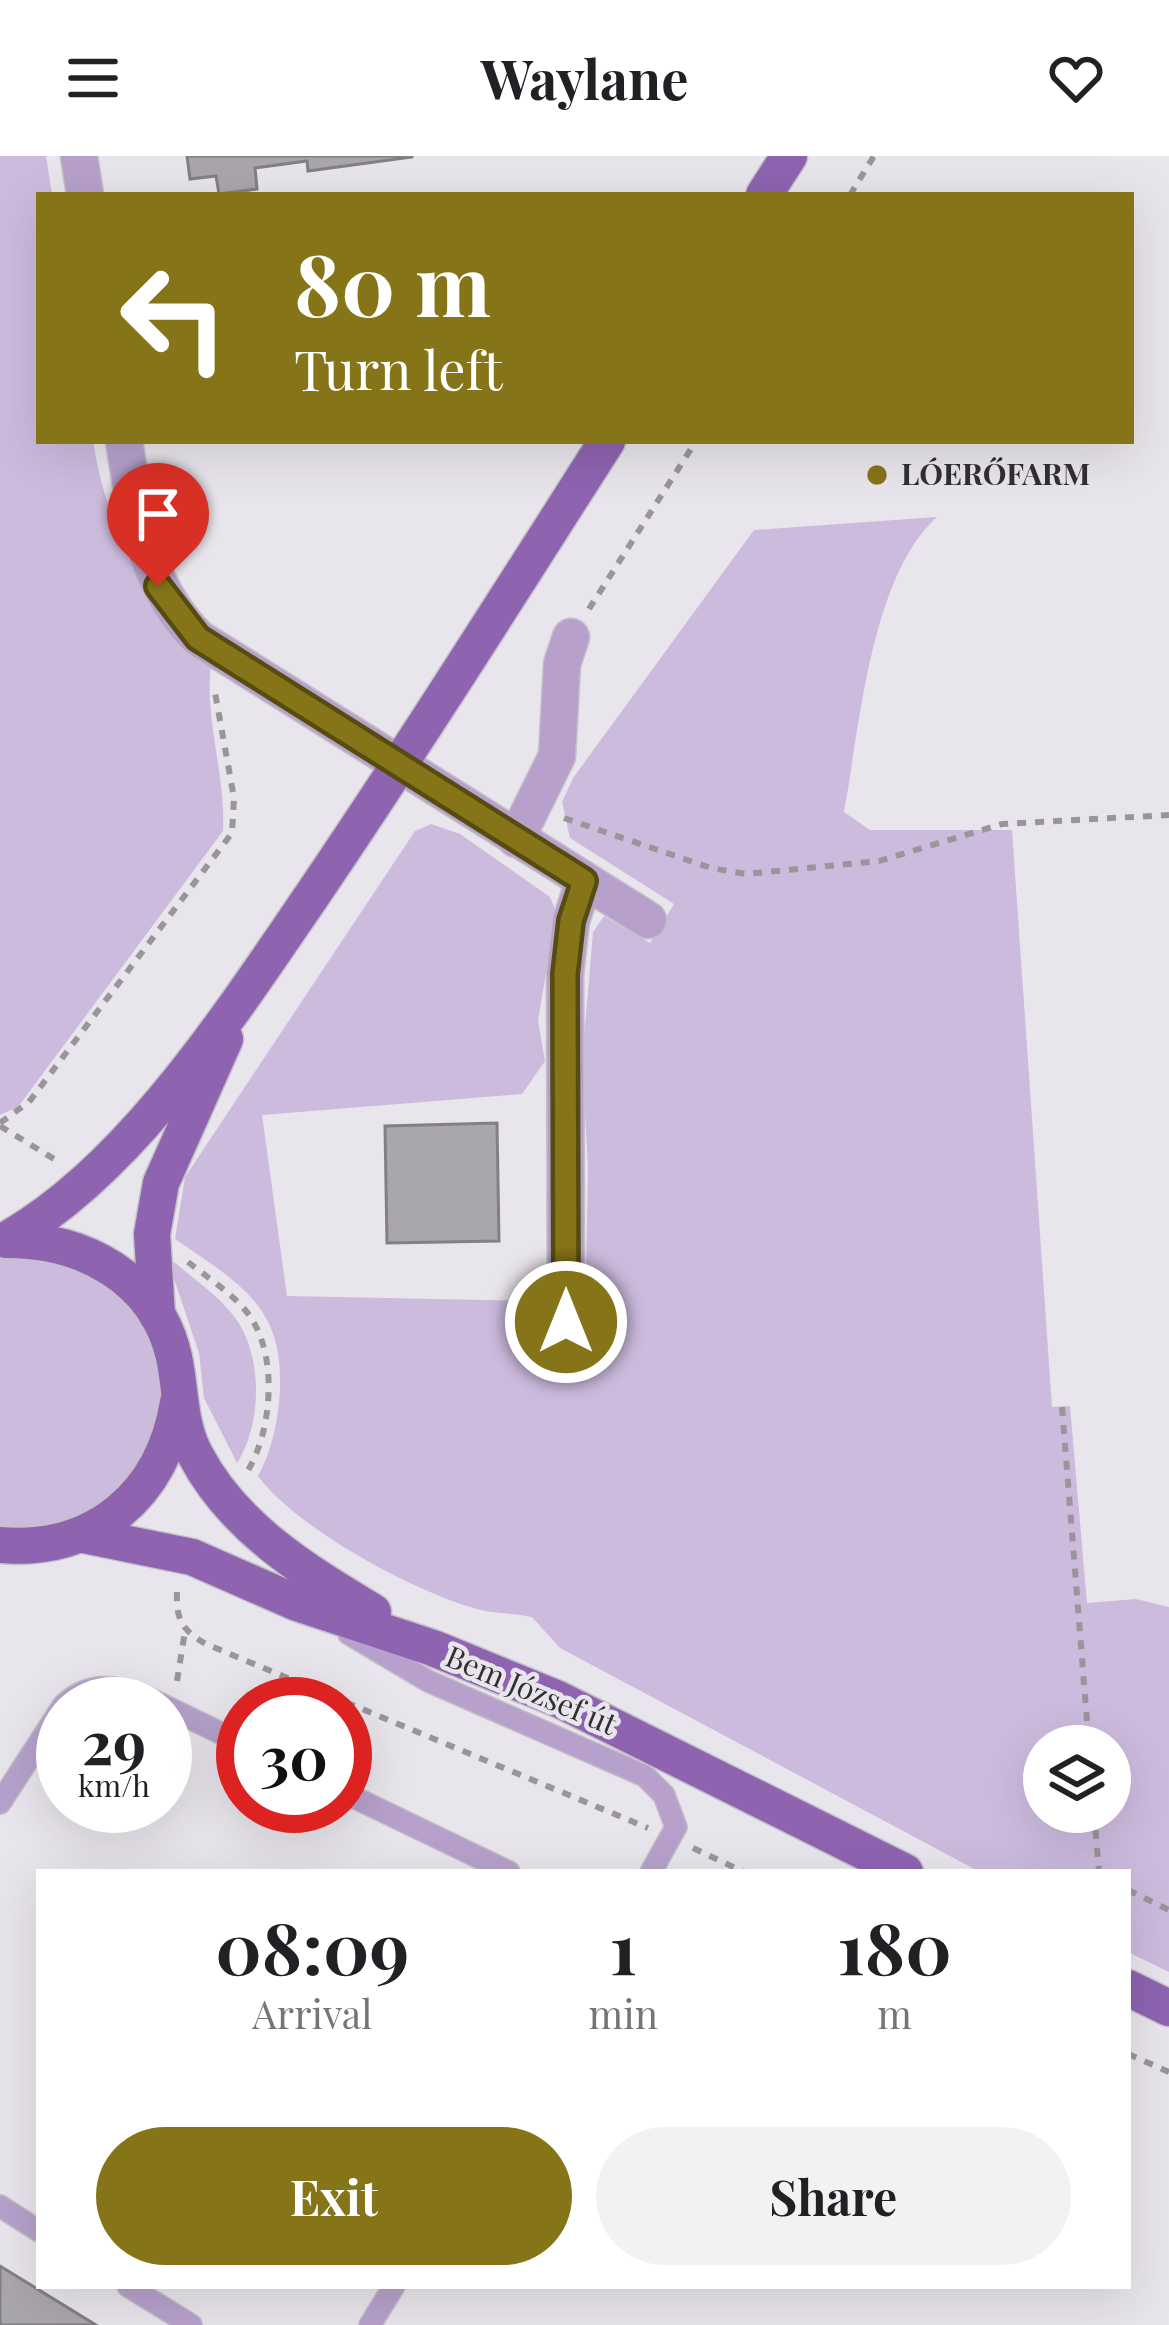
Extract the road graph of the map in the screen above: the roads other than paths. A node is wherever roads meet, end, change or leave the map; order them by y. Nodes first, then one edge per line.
1 (79, 156) edge
2 (789, 156) edge
3 (85, 192) edge
4 (766, 192) edge
5 (124, 444) edge
6 (605, 444) edge
7 (571, 637) road end
8 (399, 768) junction
9 (525, 824) junction
10 (584, 881) junction
11 (647, 920) dead end
12 (248, 988) junction
13 (3, 1240) edge
14 (157, 1315) junction
15 (566, 1322) dead end
16 (178, 1398) junction
17 (84, 1535) junction
18 (10, 1552) edge
19 (297, 1603) junction
20 (433, 1648) junction
21 (36, 1740) edge
22 (36, 1746) edge
23 (0, 1788) edge
24 (0, 1803) edge
25 (372, 1806) edge
26 (503, 1869) edge
27 (653, 1869) edge
28 (898, 1869) edge
29 (1131, 1989) edge
30 (1169, 2008) edge
31 (0, 2206) edge
32 (36, 2228) edge
33 (133, 2289) edge
34 (392, 2289) edge
35 (190, 2325) edge
36 (370, 2325) edge

1 - 3 street
2 - 4 main road
5 - 8 street
6 - 8 main road
7 - 9 street
8 - 9 street
8 - 12 main road
9 - 10 street
10 - 11 street
10 - 15 street
12 - 13 main road
12 - 14 main road
13 - 14 main road
14 - 16 main road
16 - 17 main road
16 - 20 main road
17 - 18 main road
17 - 19 main road
19 - 20 main road
19 - 27 lane, Bem József út
20 - 28 main road
21 - 23 lane
22 - 24 lane
25 - 26 lane
29 - 30 main road
31 - 32 lane
33 - 35 lane
34 - 36 lane

